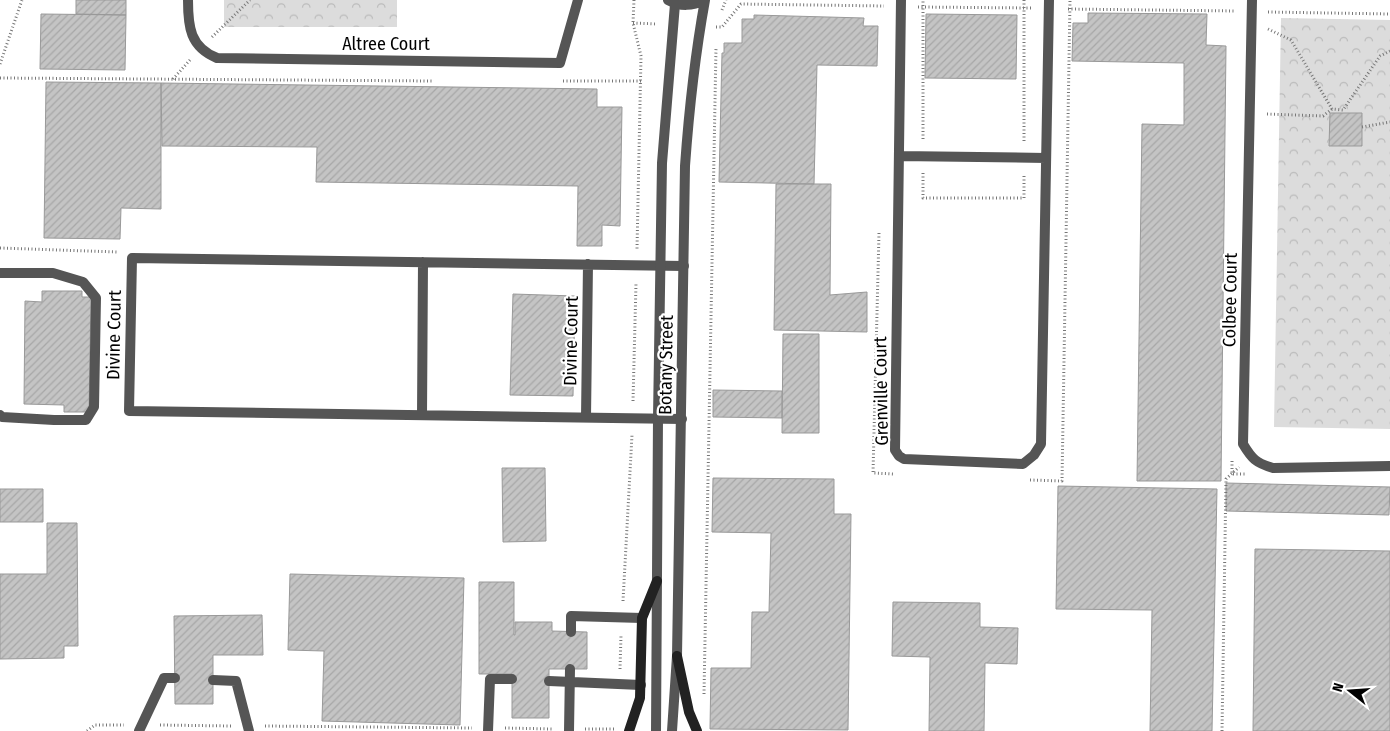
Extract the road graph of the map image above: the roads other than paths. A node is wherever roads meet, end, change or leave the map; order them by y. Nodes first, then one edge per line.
1 (188, 0) edge
2 (578, 0) edge
3 (705, 0) edge
4 (1252, 0) edge
5 (672, 2) edge
6 (901, 3) edge
7 (1048, 4) edge
8 (899, 156) junction
9 (1046, 158) junction
10 (423, 262) junction
11 (588, 264) junction
12 (660, 266) junction
13 (684, 266) junction
14 (0, 273) edge
15 (0, 415) edge
16 (422, 415) junction
17 (586, 417) junction
18 (658, 418) junction
19 (682, 418) junction
20 (1390, 466) edge
21 (657, 581) junction
22 (642, 618) junction
23 (571, 632) dead end
24 (677, 656) junction
25 (570, 669) dead end
26 (175, 678) dead end
27 (213, 680) dead end
28 (512, 680) dead end
29 (549, 681) dead end
30 (570, 682) junction
31 (641, 685) junction
32 (140, 728) edge
33 (249, 728) edge
34 (488, 730) edge
35 (569, 730) edge
36 (629, 731) edge
37 (656, 731) edge
38 (672, 731) edge
39 (697, 731) edge

1 - 2 street, Altree Court
3 - 5 street
3 - 13 street, Botany Street
4 - 20 street, Colbee Court
5 - 12 street, Botany Street
6 - 8 street, Grenville Court
7 - 9 street, Grenville Court
8 - 9 street
8 - 9 street, Grenville Court
10 - 11 street
10 - 16 street
10 - 16 street, Divine Court
11 - 12 street
11 - 17 street, Divine Court
12 - 13 street
12 - 18 street, Botany Street
13 - 19 street, Botany Street
14 - 15 street
16 - 17 street, Divine Court
17 - 18 street, Divine Court
18 - 19 street, Divine Court
18 - 21 street, Botany Street
19 - 24 street, Botany Street
21 - 22 main road
21 - 37 street, Botany Street
22 - 23 street
22 - 31 main road
24 - 38 street, Botany Street
24 - 39 main road
25 - 30 street
26 - 32 street
27 - 33 street
28 - 34 street
29 - 30 street
30 - 31 street
30 - 35 street
31 - 36 main road

